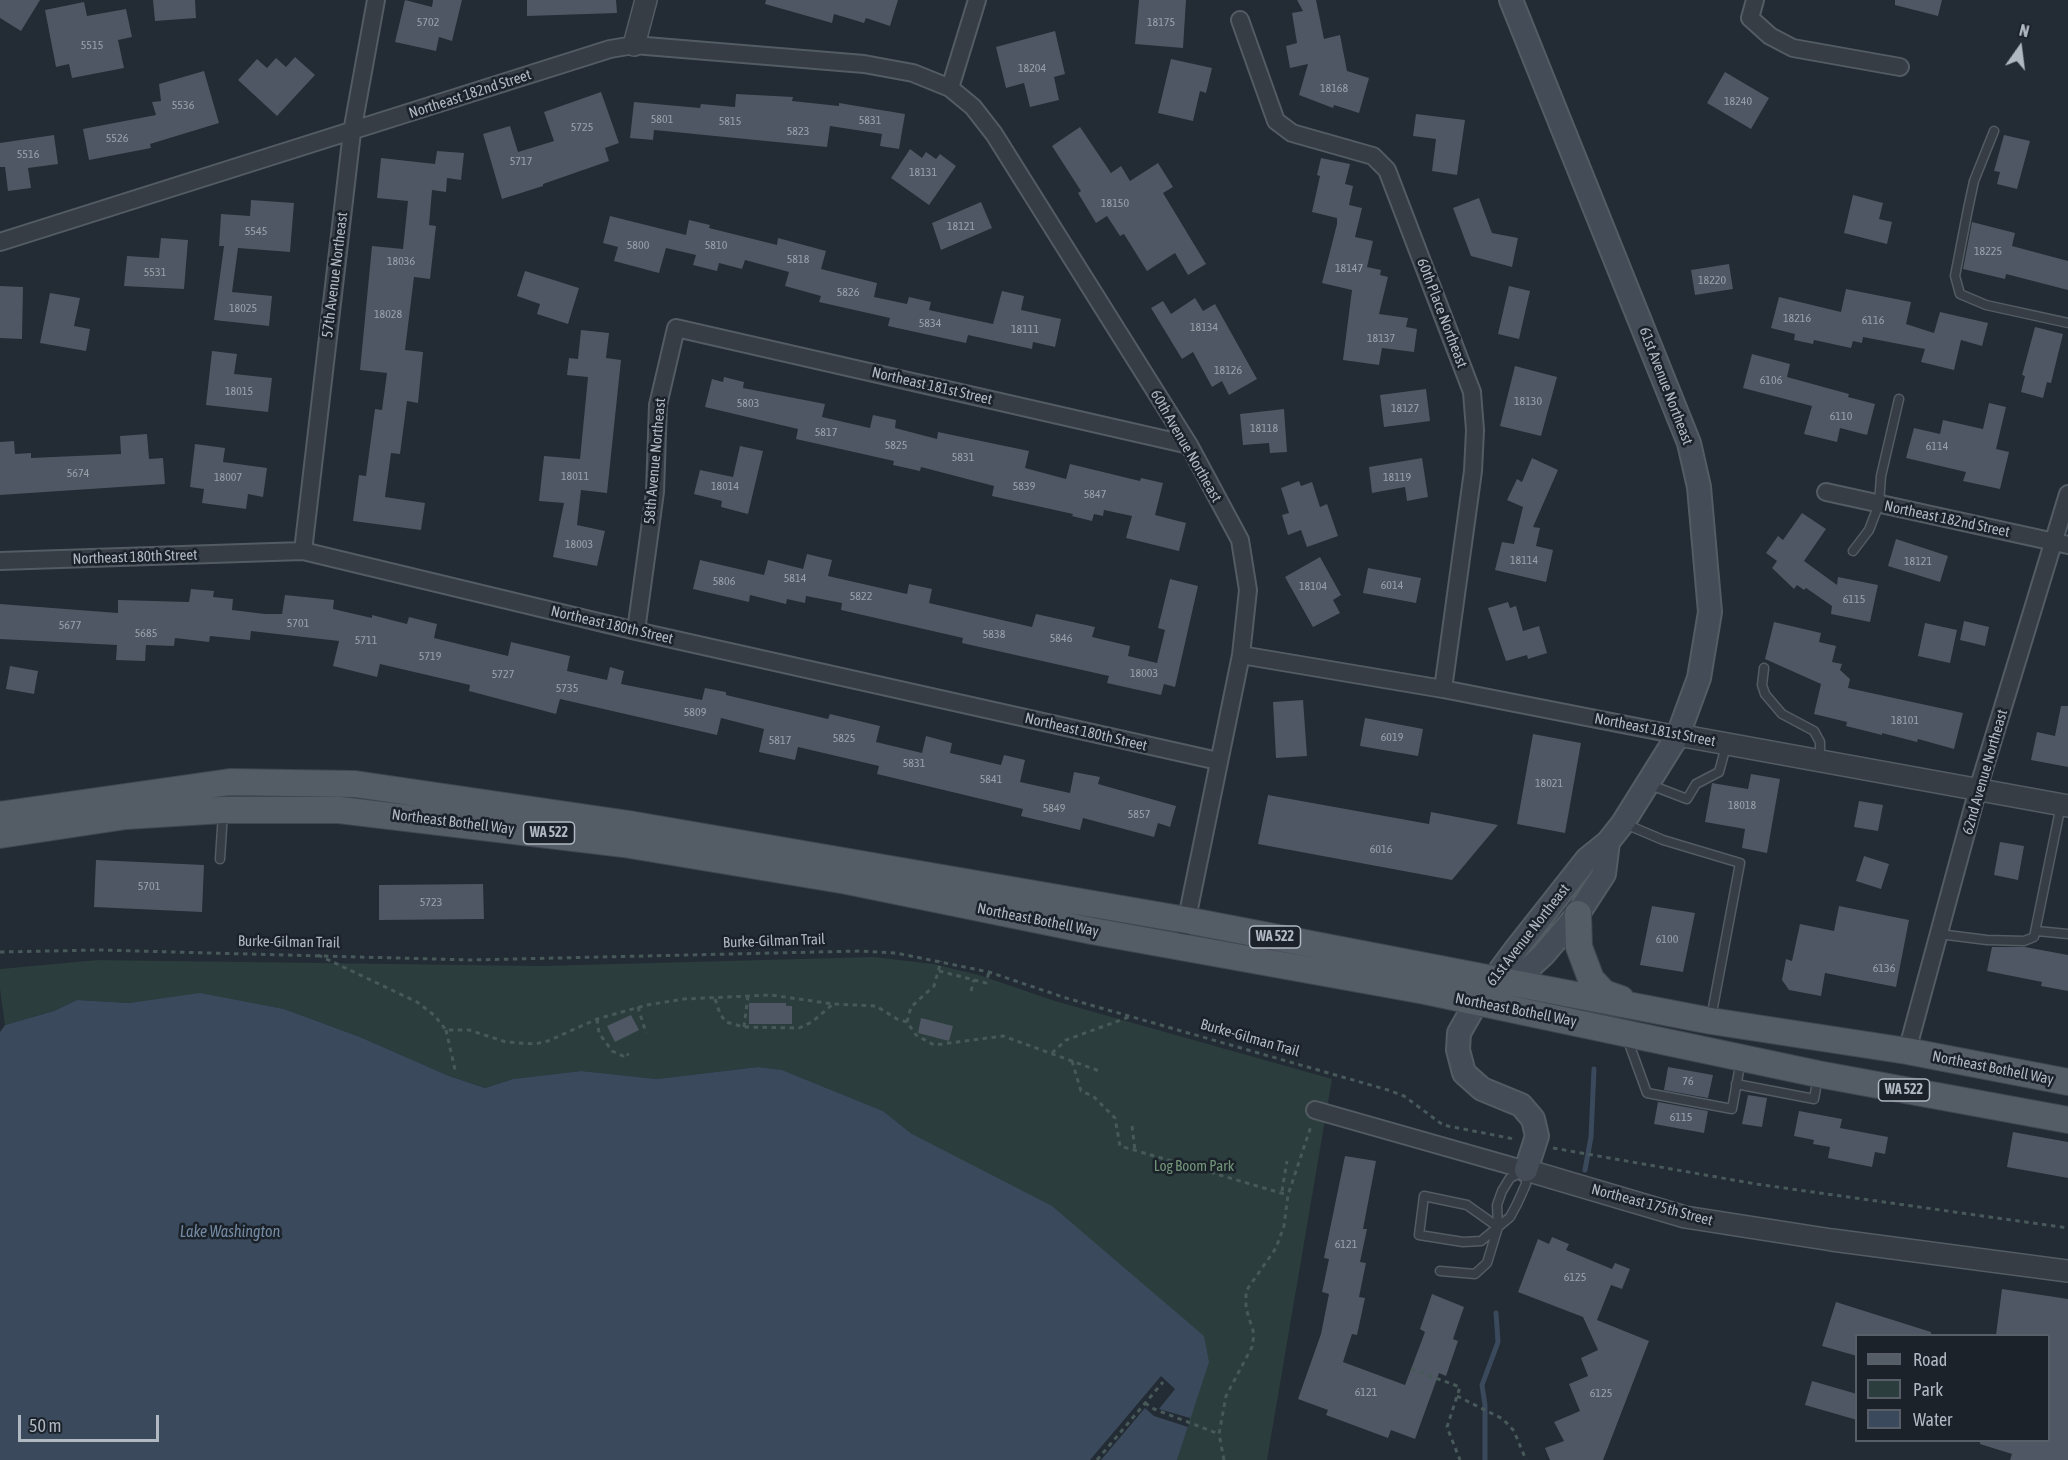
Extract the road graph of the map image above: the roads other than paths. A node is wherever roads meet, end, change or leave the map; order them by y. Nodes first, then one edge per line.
1 (376, 0) edge
2 (646, 0) edge
3 (977, 0) edge
4 (1511, 0) edge
5 (1755, 0) edge
6 (1240, 20) dead end
7 (634, 45) junction
8 (1900, 67) dead end
9 (950, 88) junction
10 (1994, 131) dead end
11 (352, 132) junction
12 (0, 242) edge
13 (2068, 323) edge
14 (676, 328) joint
15 (1899, 399) dead end
16 (1189, 445) junction
17 (1826, 492) dead end
18 (2068, 494) edge
19 (1879, 504) junction
20 (2061, 544) edge
21 (303, 551) junction
22 (1853, 551) dead end
23 (0, 561) edge
24 (636, 631) junction
25 (1241, 655) junction
26 (1764, 668) dead end
27 (1443, 689) junction
28 (1678, 735) junction
29 (1726, 743) junction
30 (1820, 760) junction
31 (1218, 761) junction
32 (1647, 784) junction
33 (1978, 789) junction
34 (2064, 806) edge
35 (223, 810) junction
36 (0, 815) edge
37 (1623, 823) junction
38 (0, 835) edge
39 (1608, 842) junction
40 (220, 859) dead end
41 (1578, 914) junction
42 (1186, 920) junction
43 (2037, 931) junction
44 (1940, 934) junction
45 (2068, 934) edge
46 (1181, 947) junction
47 (1504, 981) junction
48 (1481, 1004) junction
49 (1649, 1009) junction
50 (1711, 1021) junction
51 (1625, 1032) junction
52 (1907, 1051) junction
53 (1741, 1058) junction
54 (1818, 1074) junction
55 (2068, 1082) edge
56 (1736, 1084) junction
57 (1313, 1118) road end
58 (2068, 1120) edge
59 (1527, 1170) junction
60 (1498, 1227) junction
61 (1440, 1271) dead end
62 (2068, 1271) edge

1 - 11 street, 57th Avenue Northeast
2 - 7 street
3 - 9 street
4 - 28 main road, 61st Avenue Northeast
5 - 8 street
6 - 27 street, 60th Place Northeast
7 - 9 street, Northeast 182nd Street
7 - 11 street, Northeast 182nd Street
9 - 16 street, 60th Avenue Northeast
10 - 13 lane
11 - 12 street, Northeast 182nd Street
11 - 21 street, 57th Avenue Northeast
14 - 16 street, Northeast 181st Street
14 - 24 street, 58th Avenue Northeast
15 - 19 lane
16 - 25 street, 60th Avenue Northeast
17 - 19 street, Northeast 182nd Street
18 - 20 street, 62nd Avenue Northeast
19 - 20 street, Northeast 182nd Street
19 - 22 lane
20 - 33 street, 62nd Avenue Northeast
21 - 23 street, Northeast 180th Street
21 - 24 street, Northeast 180th Street
24 - 31 street, Northeast 180th Street
25 - 27 street, Northeast 181st Street
25 - 31 street, 60th Avenue Northeast
26 - 30 lane
27 - 28 street, Northeast 181st Street
28 - 29 street, Northeast 181st Street
28 - 32 main road, 61st Avenue Northeast
29 - 30 street, Northeast 181st Street
29 - 32 lane
30 - 33 street, Northeast 181st Street
31 - 42 street, 60th Avenue Northeast
32 - 37 main road, 61st Avenue Northeast
33 - 34 street, Northeast 181st Street
33 - 44 street, 62nd Avenue Northeast
34 - 43 lane
35 - 38 main road, Northeast Bothell Way / WA 522
35 - 40 lane
35 - 46 main road, Northeast Bothell Way / WA 522
36 - 42 main road, Northeast Bothell Way / WA 522
37 - 39 main road, 61st Avenue Northeast
37 - 50 lane
39 - 41 main road, 61st Avenue Northeast
39 - 47 main road, 61st Avenue Northeast
41 - 47 main road, 61st Avenue Northeast
41 - 49 main road
42 - 46 street, 60th Avenue Northeast
42 - 47 main road, Northeast Bothell Way / WA 522
43 - 44 lane
43 - 45 lane
44 - 52 street, 62nd Avenue Northeast
46 - 48 main road, Northeast Bothell Way / WA 522
47 - 48 main road, 61st Avenue Northeast
47 - 49 main road, Northeast Bothell Way / WA 522
48 - 51 main road, Northeast Bothell Way / WA 522
48 - 59 main road, 61st Avenue Northeast
49 - 50 main road, Northeast Bothell Way / WA 522
50 - 52 main road, Northeast Bothell Way / WA 522
51 - 53 main road, Northeast Bothell Way / WA 522
51 - 56 lane
52 - 55 main road, Northeast Bothell Way / WA 522
53 - 54 main road, Northeast Bothell Way / WA 522
53 - 56 lane
54 - 56 lane
54 - 58 main road, Northeast Bothell Way / WA 522
57 - 59 street, Northeast 175th Street
59 - 60 lane
59 - 60 lane
59 - 62 street, Northeast 175th Street
60 - 60 lane
60 - 61 lane

